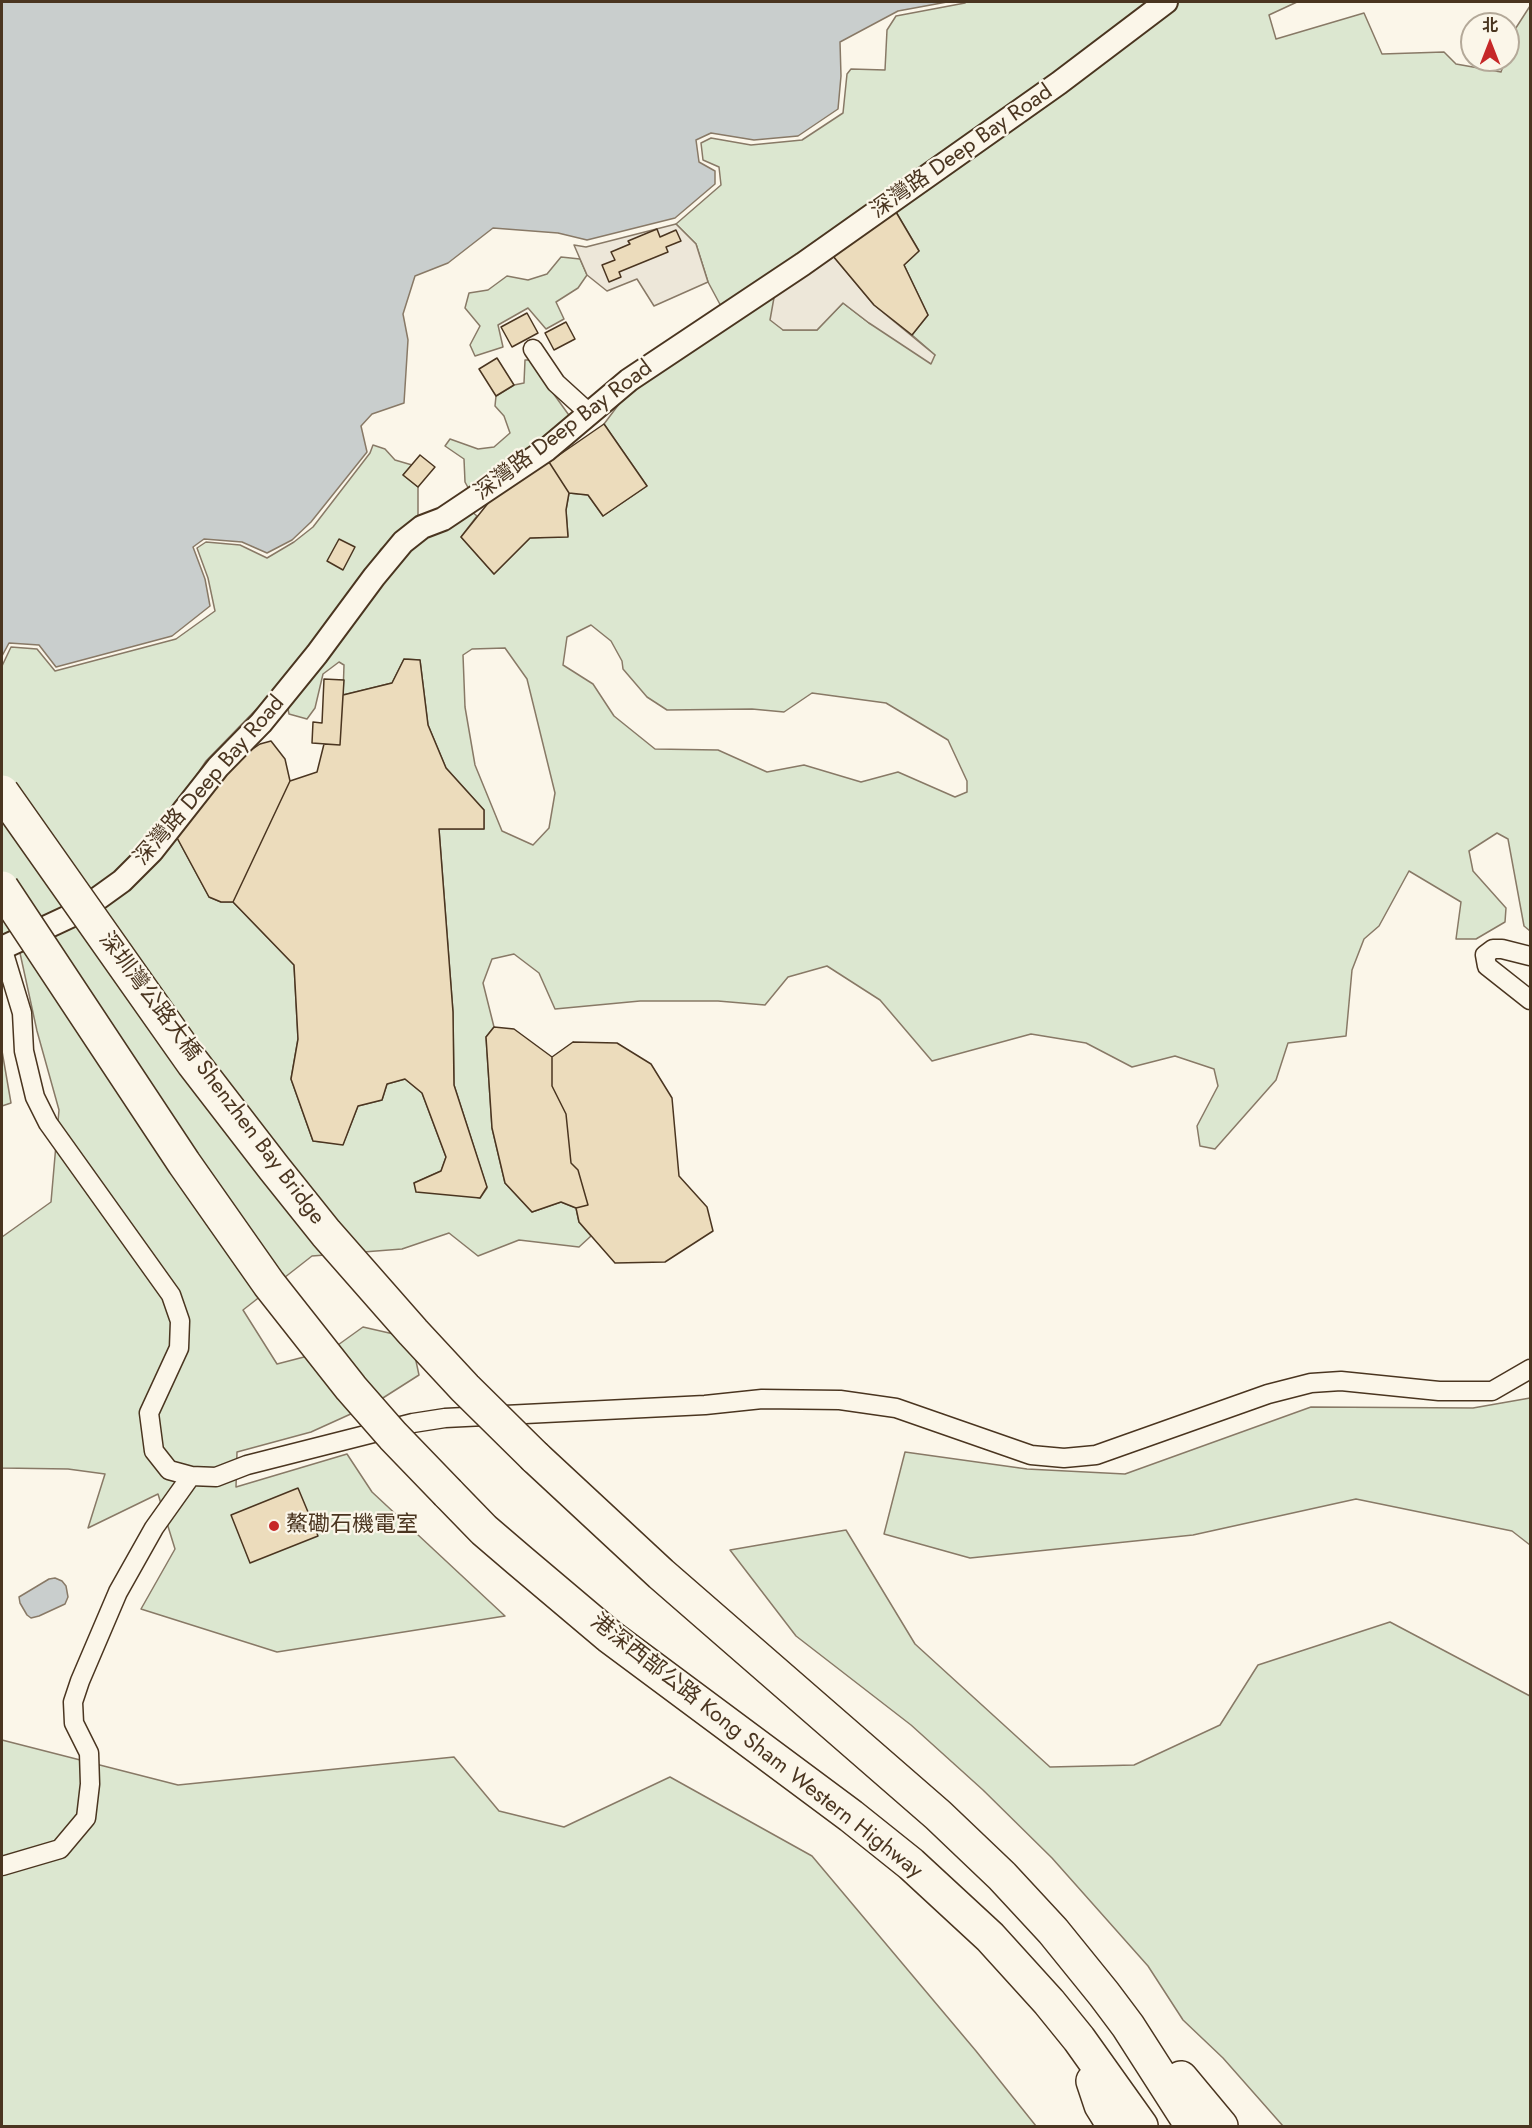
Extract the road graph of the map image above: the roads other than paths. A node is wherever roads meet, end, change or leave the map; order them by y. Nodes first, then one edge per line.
1 (1167, 2) edge
2 (532, 348) dead end
3 (589, 413) junction
4 (2, 792) edge
5 (2, 888) edge
6 (2, 947) edge
7 (1530, 956) edge
8 (1530, 1000) edge
9 (1530, 1369) edge
10 (191, 1476) junction
11 (2, 1866) edge
12 (1128, 2026) junction
13 (1079, 2039) junction
14 (1114, 2127) edge
15 (1141, 2127) edge
16 (1192, 2127) edge
17 (1221, 2127) edge

1 - 3 street, 深灣路 Deep Bay Road
2 - 3 street
3 - 6 street, 深灣路 Deep Bay Road
4 - 12 highway, 深圳灣公路大橋 Shenzhen Bay Bridge, bridge
5 - 13 highway, 港深西部公路 Kong Sham Western Highway, bridge
6 - 10 street
7 - 8 street
9 - 10 street
10 - 11 street
12 - 16 highway
12 - 17 highway
13 - 14 highway
13 - 15 highway, 港深西部公路 Kong Sham Western Highway

